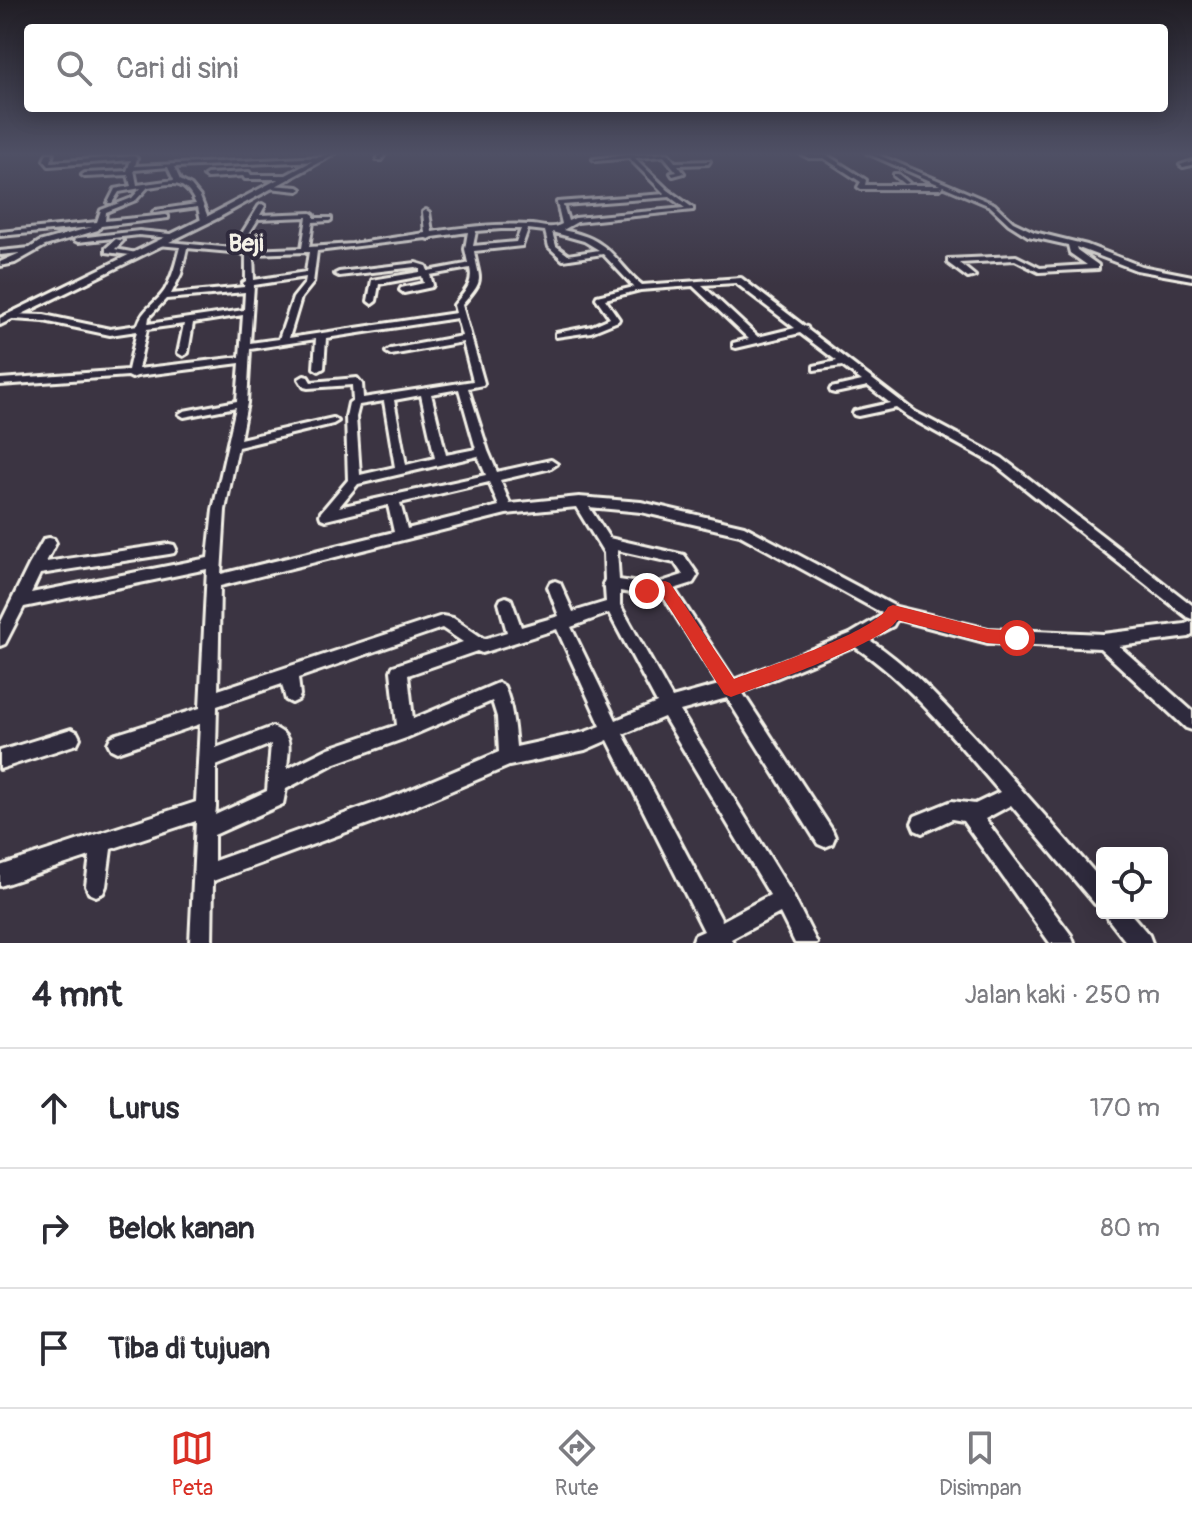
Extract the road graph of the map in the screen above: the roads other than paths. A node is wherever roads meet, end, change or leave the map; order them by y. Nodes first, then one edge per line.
1 (113, 197) edge
2 (135, 197) edge
3 (195, 197) edge
4 (252, 197) edge
5 (644, 197) edge
6 (676, 197) edge
7 (972, 197) edge
8 (110, 202) dead end
9 (200, 205) junction
10 (262, 206) dead end
11 (426, 212) dead end
12 (166, 217) dead end
13 (255, 217) junction
14 (329, 219) dead end
15 (310, 220) junction
16 (205, 221) junction
17 (147, 223) dead end
18 (565, 223) junction
19 (100, 224) junction
20 (525, 227) junction
21 (552, 230) junction
22 (472, 231) junction
23 (141, 233) junction
24 (0, 234) edge
25 (429, 237) junction
26 (62, 240) junction
27 (119, 241) dead end
28 (172, 242) junction
29 (1072, 244) junction
30 (36, 249) junction
31 (469, 249) junction
32 (309, 250) junction
33 (242, 251) junction
34 (606, 251) junction
35 (0, 253) edge
36 (138, 254) junction
37 (472, 263) junction
38 (0, 264) edge
39 (309, 274) junction
40 (339, 274) dead end
41 (426, 274) junction
42 (971, 276) dead end
43 (1192, 278) edge
44 (694, 283) junction
45 (247, 286) junction
46 (640, 288) junction
47 (404, 290) dead end
48 (165, 297) junction
49 (372, 301) dead end
50 (247, 312) junction
51 (461, 315) junction
52 (13, 316) junction
53 (0, 322) edge
54 (189, 322) junction
55 (143, 328) junction
56 (804, 329) junction
57 (559, 335) dead end
58 (321, 337) junction
59 (468, 338) junction
60 (756, 340) junction
61 (283, 342) junction
62 (736, 345) dead end
63 (391, 352) dead end
64 (183, 353) dead end
65 (246, 353) junction
66 (846, 362) junction
67 (319, 368) dead end
68 (818, 368) dead end
69 (132, 375) junction
70 (304, 379) dead end
71 (0, 382) edge
72 (870, 382) junction
73 (463, 387) junction
74 (835, 390) dead end
75 (426, 393) junction
76 (388, 397) junction
77 (358, 401) junction
78 (242, 403) junction
79 (898, 404) junction
80 (858, 413) dead end
81 (184, 414) dead end
82 (333, 421) dead end
83 (234, 444) junction
84 (482, 451) junction
85 (441, 459) junction
86 (551, 464) dead end
87 (401, 469) junction
88 (494, 478) junction
89 (354, 481) junction
90 (393, 501) junction
91 (579, 502) junction
92 (506, 509) junction
93 (402, 536) junction
94 (604, 542) junction
95 (49, 543) dead end
96 (169, 549) dead end
97 (216, 562) junction
98 (34, 569) junction
99 (213, 582) junction
100 (610, 584) junction
101 (555, 587) dead end
102 (665, 587) junction
103 (506, 603) dead end
104 (17, 604) junction
105 (613, 606) junction
106 (0, 607) edge
107 (893, 612) junction
108 (1192, 613) edge
109 (565, 622) junction
110 (1192, 627) edge
111 (516, 636) junction
112 (0, 639) edge
113 (855, 639) junction
114 (1103, 641) junction
115 (477, 644) junction
116 (289, 674) junction
117 (731, 689) junction
118 (292, 695) dead end
119 (209, 707) junction
120 (668, 707) junction
121 (1192, 722) edge
122 (406, 730) junction
123 (612, 730) junction
124 (71, 738) dead end
125 (117, 743) dead end
126 (508, 757) junction
127 (0, 760) edge
128 (208, 760) junction
129 (278, 783) junction
130 (1015, 794) junction
131 (207, 808) junction
132 (970, 814) junction
133 (922, 823) dead end
134 (205, 829) junction
135 (825, 837) dead end
136 (102, 843) junction
137 (203, 875) junction
138 (0, 876) edge
139 (96, 886) dead end
140 (1096, 890) edge
141 (784, 899) junction
142 (1121, 919) edge
143 (714, 940) edge
144 (201, 943) edge
145 (806, 943) edge
146 (1063, 943) edge
147 (1141, 943) edge

1 - 8 street
2 - 19 street
3 - 9 street
4 - 16 main road
5 - 18 street
6 - 18 street
7 - 29 street
9 - 16 street
9 - 19 street
10 - 13 street
11 - 25 street
12 - 19 street
13 - 15 street
13 - 33 street
14 - 15 street
15 - 32 street
16 - 28 main road
17 - 23 street
18 - 21 street
19 - 24 street
19 - 26 street
20 - 21 street
20 - 22 street
20 - 31 street
21 - 34 street
21 - 34 street
22 - 25 street
22 - 31 street
23 - 26 street
23 - 28 street
25 - 32 street
26 - 30 street
27 - 36 street
28 - 33 street
28 - 36 main road
28 - 48 street
29 - 42 street
29 - 43 street
30 - 35 street
30 - 38 street
31 - 37 street
32 - 33 street
32 - 39 street
33 - 45 street
34 - 46 street
36 - 52 main road
37 - 41 street
37 - 51 street
39 - 45 street
39 - 61 street
40 - 41 street
41 - 47 street
41 - 49 street
44 - 46 street
44 - 56 street
44 - 60 street
45 - 48 street
45 - 50 street
46 - 57 street
48 - 55 street
50 - 54 street
50 - 65 street
51 - 58 street
51 - 59 street
52 - 53 main road
52 - 55 street
54 - 55 street
54 - 64 street
55 - 69 street
56 - 60 street
56 - 66 street
58 - 61 street
58 - 67 street
59 - 63 street
59 - 73 street
60 - 62 street
61 - 65 street
65 - 69 street
65 - 78 street
66 - 68 street
66 - 72 street
69 - 71 street
70 - 77 street
72 - 74 street
72 - 79 street
73 - 75 street
73 - 84 street
75 - 76 street
75 - 85 street
76 - 77 street
76 - 87 street
77 - 89 street
78 - 81 street
78 - 83 street
79 - 80 street
79 - 108 street
82 - 83 street
83 - 97 street
84 - 85 street
84 - 88 street
85 - 87 street
86 - 88 street
87 - 89 street
88 - 90 street
88 - 92 street
89 - 90 street
90 - 93 street
91 - 92 street
91 - 94 street
91 - 107 street
92 - 93 street
93 - 99 street
94 - 100 street
94 - 102 street
95 - 98 street
96 - 98 street
97 - 99 street
97 - 104 street
98 - 104 street
99 - 119 street
100 - 102 street
100 - 105 street
101 - 109 street
102 - 117 street
103 - 111 street
104 - 106 street
104 - 112 street
105 - 109 street
105 - 120 street
107 - 113 street
107 - 114 street
109 - 111 street
109 - 123 street
110 - 114 street
111 - 115 street
113 - 117 street
113 - 130 street
114 - 121 street
115 - 116 street
115 - 122 street
116 - 118 street
116 - 119 street
117 - 120 street
117 - 135 street
119 - 125 street
119 - 128 street
120 - 123 street
120 - 141 street
122 - 126 street
122 - 129 street
123 - 126 street
123 - 143 street
124 - 127 street
126 - 137 street
128 - 129 street
128 - 131 street
129 - 134 street
130 - 132 street
130 - 140 street
131 - 134 street
131 - 136 street
132 - 133 street
132 - 146 street
134 - 137 street
136 - 138 street
136 - 139 street
137 - 144 street
141 - 143 street
141 - 145 street
142 - 147 street

